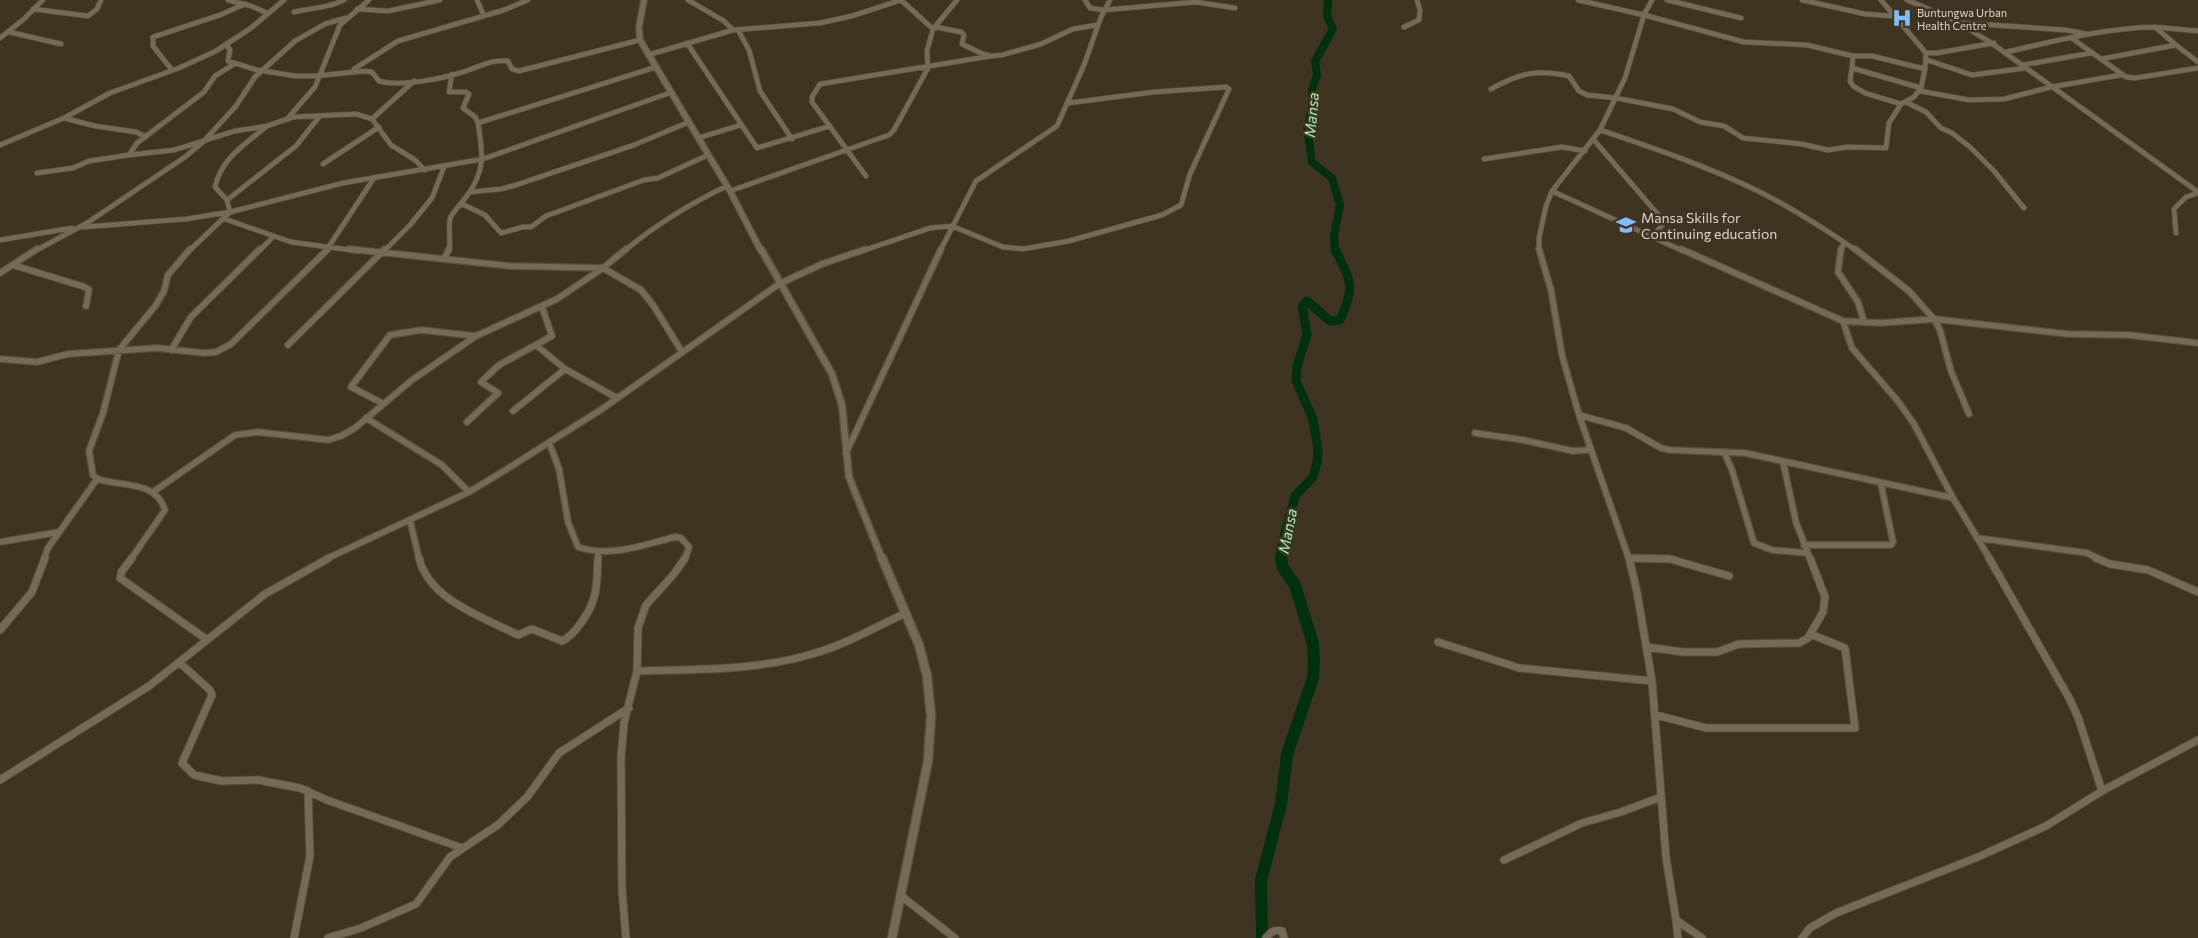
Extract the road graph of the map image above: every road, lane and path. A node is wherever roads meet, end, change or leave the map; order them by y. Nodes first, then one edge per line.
1 (43, 0) edge
2 (101, 0) edge
3 (228, 0) edge
4 (284, 0) edge
5 (344, 0) edge
6 (369, 0) edge
7 (440, 0) edge
8 (477, 0) edge
9 (528, 0) edge
10 (644, 0) edge
11 (688, 0) edge
12 (901, 0) edge
13 (957, 0) edge
14 (1085, 0) edge
15 (1110, 0) edge
16 (1416, 0) edge
17 (1578, 0) edge
18 (1652, 0) edge
19 (1667, 0) edge
20 (1802, 0) edge
21 (1881, 0) edge
22 (1907, 0) edge
23 (1592, 1) edge
24 (245, 4) junction
25 (1234, 8) dead end
26 (33, 9) junction
27 (357, 9) junction
28 (1104, 10) junction
29 (294, 12) dead end
30 (267, 13) junction
31 (1644, 15) junction
32 (484, 16) junction
33 (1893, 16) junction
34 (345, 18) junction
35 (1741, 18) dead end
36 (1961, 23) junction
37 (1097, 25) junction
38 (1404, 27) dead end
39 (2155, 27) junction
40 (934, 28) junction
41 (736, 30) junction
42 (2198, 31) edge
43 (9, 32) junction
44 (2089, 35) junction
45 (0, 38) edge
46 (2072, 39) junction
47 (640, 40) junction
48 (687, 43) junction
49 (1994, 43) junction
50 (61, 44) dead end
51 (226, 44) junction
52 (2176, 45) junction
53 (2006, 52) junction
54 (1926, 53) junction
55 (2091, 53) junction
56 (648, 54) junction
57 (2190, 55) junction
58 (2198, 55) edge
59 (991, 56) junction
60 (1853, 56) junction
61 (2101, 58) junction
62 (1927, 60) junction
63 (2198, 62) edge
64 (234, 64) junction
65 (2024, 66) junction
66 (656, 67) junction
67 (928, 68) junction
68 (1852, 68) junction
69 (1924, 68) junction
70 (2198, 68) edge
71 (172, 70) junction
72 (354, 70) junction
73 (263, 71) junction
74 (452, 74) junction
75 (320, 75) junction
76 (2121, 75) junction
77 (414, 81) junction
78 (2051, 87) junction
79 (1491, 89) dead end
80 (1921, 89) junction
81 (672, 92) junction
82 (1616, 98) junction
83 (1068, 103) junction
84 (1903, 103) junction
85 (319, 117) junction
86 (64, 118) junction
87 (287, 119) junction
88 (372, 119) junction
89 (689, 122) junction
90 (478, 123) junction
91 (741, 125) junction
92 (267, 126) junction
93 (830, 126) junction
94 (379, 127) junction
95 (1600, 130) junction
96 (146, 137) junction
97 (698, 138) junction
98 (792, 139) junction
99 (1593, 139) junction
100 (203, 142) junction
101 (0, 145) edge
102 (846, 150) junction
103 (1584, 150) junction
104 (129, 155) junction
105 (708, 155) junction
106 (483, 160) junction
107 (1484, 160) dead end
108 (323, 164) dead end
109 (444, 167) junction
110 (425, 170) junction
111 (37, 173) dead end
112 (866, 176) dead end
113 (374, 178) junction
114 (728, 188) junction
115 (1552, 191) junction
116 (470, 192) junction
117 (2198, 193) edge
118 (227, 200) junction
119 (462, 204) junction
120 (2024, 208) dead end
121 (230, 212) junction
122 (225, 219) junction
123 (952, 226) junction
124 (80, 227) junction
125 (2176, 233) dead end
126 (273, 237) junction
127 (1652, 237) junction
128 (0, 240) edge
129 (1844, 242) junction
130 (331, 246) junction
131 (382, 253) junction
132 (444, 259) junction
133 (13, 265) junction
134 (604, 268) junction
135 (0, 273) edge
136 (779, 284) junction
137 (86, 306) dead end
138 (542, 307) junction
139 (1934, 320) junction
140 (1843, 321) junction
141 (1864, 322) junction
142 (476, 336) junction
143 (2198, 343) edge
144 (288, 345) dead end
145 (536, 346) junction
146 (119, 350) junction
147 (171, 350) junction
148 (682, 352) junction
149 (0, 359) edge
150 (565, 369) junction
151 (617, 398) junction
152 (382, 403) junction
153 (513, 411) dead end
154 (1969, 414) dead end
155 (1579, 416) junction
156 (366, 418) junction
157 (467, 422) dead end
158 (1475, 433) dead end
159 (549, 442) junction
160 (1590, 450) junction
161 (1724, 452) junction
162 (846, 453) junction
163 (1784, 462) junction
164 (97, 479) junction
165 (1882, 484) junction
166 (153, 492) junction
167 (469, 492) junction
168 (1953, 498) junction
169 (410, 520) junction
170 (59, 532) junction
171 (1977, 538) junction
172 (0, 542) edge
173 (1804, 544) junction
174 (598, 552) junction
175 (1807, 553) junction
176 (1629, 558) junction
177 (1729, 576) dead end
178 (2198, 592) edge
179 (906, 612) junction
180 (0, 630) edge
181 (1810, 634) junction
182 (206, 639) junction
183 (1438, 642) dead end
184 (1646, 646) junction
185 (180, 663) junction
186 (637, 671) junction
187 (1652, 681) junction
188 (628, 708) junction
189 (1656, 714) junction
190 (2198, 740) edge
191 (0, 780) edge
192 (2102, 791) junction
193 (308, 792) junction
194 (1661, 797) junction
195 (462, 848) junction
196 (1504, 860) dead end
197 (900, 896) junction
198 (1676, 920) junction
199 (294, 938) edge
200 (328, 938) edge
201 (626, 938) edge
202 (892, 938) edge
203 (955, 938) edge
204 (1266, 938) edge
205 (1284, 938) edge
206 (1678, 938) edge
207 (1702, 938) edge
208 (1802, 938) edge

1 - 26 street
2 - 26 street
3 - 24 street
4 - 30 street
5 - 29 street
6 - 27 street
7 - 27 street
8 - 32 street
9 - 32 street
10 - 47 street
11 - 41 street
12 - 40 street
12 - 41 street
13 - 40 street
14 - 28 street
15 - 28 street
16 - 38 street
17 - 23 street
18 - 31 street
19 - 35 street
20 - 33 street
21 - 33 street
22 - 36 street
23 - 31 street
24 - 30 street
24 - 71 street
25 - 28 street
26 - 43 street
27 - 34 street
28 - 37 street
30 - 51 street
31 - 60 street
31 - 82 street
32 - 72 street
33 - 54 street
34 - 73 street
34 - 75 street
36 - 44 street
36 - 49 street
37 - 59 street
37 - 83 street
39 - 42 street
39 - 44 street
39 - 52 street
40 - 59 street
40 - 67 street
41 - 48 street
41 - 98 street
43 - 45 street
43 - 50 street
44 - 46 street
46 - 53 street
46 - 55 street
47 - 56 street
47 - 74 street
48 - 56 street
48 - 91 street
49 - 53 street
49 - 54 street
51 - 64 street
51 - 71 street
52 - 57 street
52 - 61 street
53 - 65 street
54 - 62 street
55 - 61 street
55 - 65 street
56 - 66 street
57 - 58 street
57 - 63 street
59 - 67 street
60 - 68 street
60 - 69 street
61 - 76 street
62 - 65 street
62 - 69 street
64 - 73 street
64 - 96 street
65 - 78 street
66 - 81 street
66 - 90 street
67 - 93 street
67 - 102 street
68 - 80 street
68 - 84 street
69 - 80 street
70 - 76 street
71 - 86 street
72 - 75 street
72 - 77 street
73 - 75 street
73 - 100 street
74 - 77 street
74 - 90 street
75 - 87 street
76 - 78 street
77 - 88 street
78 - 80 street
78 - 117 street
79 - 82 street
80 - 84 street
81 - 89 street
81 - 106 street
82 - 84 street
82 - 95 street
83 - 123 street
83 - 123 street
84 - 120 street
85 - 87 street
85 - 88 street
85 - 118 street
86 - 96 street
86 - 101 street
87 - 92 street
88 - 94 street
89 - 97 street
89 - 116 street
90 - 106 street
91 - 97 street
91 - 98 street
92 - 100 street
92 - 118 street
93 - 98 street
93 - 102 street
94 - 108 street
94 - 110 street
95 - 99 street
95 - 129 street
96 - 104 street
97 - 105 street
99 - 103 street
99 - 127 street
100 - 104 street
100 - 124 street
102 - 112 street
102 - 114 street
103 - 107 street
103 - 115 street
104 - 111 street
105 - 114 street
105 - 119 street
106 - 109 street
106 - 116 street
109 - 110 street
109 - 131 street
110 - 113 street
113 - 121 street
113 - 130 street
114 - 134 street
114 - 136 street
115 - 127 street
115 - 155 street
116 - 119 street
117 - 125 street
118 - 121 street
119 - 132 street
121 - 122 street
121 - 124 street
122 - 126 street
122 - 146 street
123 - 136 street
123 - 162 street
124 - 128 street
124 - 133 street
126 - 130 street
126 - 147 street
127 - 140 street
129 - 139 street
129 - 141 street
130 - 131 street
130 - 147 street
131 - 132 street
131 - 144 street
132 - 134 street
133 - 135 street
133 - 137 street
134 - 138 street
134 - 148 street
136 - 148 street
136 - 162 street
138 - 142 street
138 - 145 street
139 - 141 street
139 - 143 street
139 - 154 street
140 - 141 street
140 - 168 street
142 - 152 street
142 - 152 street
145 - 150 street
145 - 157 street
146 - 147 street
146 - 149 street
146 - 164 street
148 - 151 street
150 - 151 street
150 - 153 street
151 - 159 street
152 - 156 street
155 - 160 street
155 - 161 street
156 - 166 street
156 - 167 street
158 - 160 street
159 - 167 street
159 - 174 street
160 - 176 street
161 - 163 street
161 - 175 street
162 - 179 street
163 - 165 street
163 - 173 street
164 - 166 street
164 - 170 street
165 - 168 street
165 - 173 street
166 - 182 street
167 - 169 street
168 - 171 street
169 - 174 street
169 - 182 street
170 - 172 street
170 - 180 street
171 - 178 street
171 - 192 street
173 - 175 street
174 - 186 street
175 - 181 street
176 - 177 street
176 - 184 street
179 - 186 street
179 - 197 street
181 - 184 street
181 - 189 street
182 - 185 street
183 - 187 street
184 - 187 street
185 - 191 street
185 - 193 street
186 - 188 street
187 - 189 street
188 - 195 street
188 - 201 street
189 - 194 street
190 - 192 street
192 - 208 street
193 - 195 street
193 - 199 street
194 - 196 street
194 - 198 street
195 - 200 street
197 - 202 street
197 - 203 street
198 - 206 street
198 - 207 street
204 - 205 street

